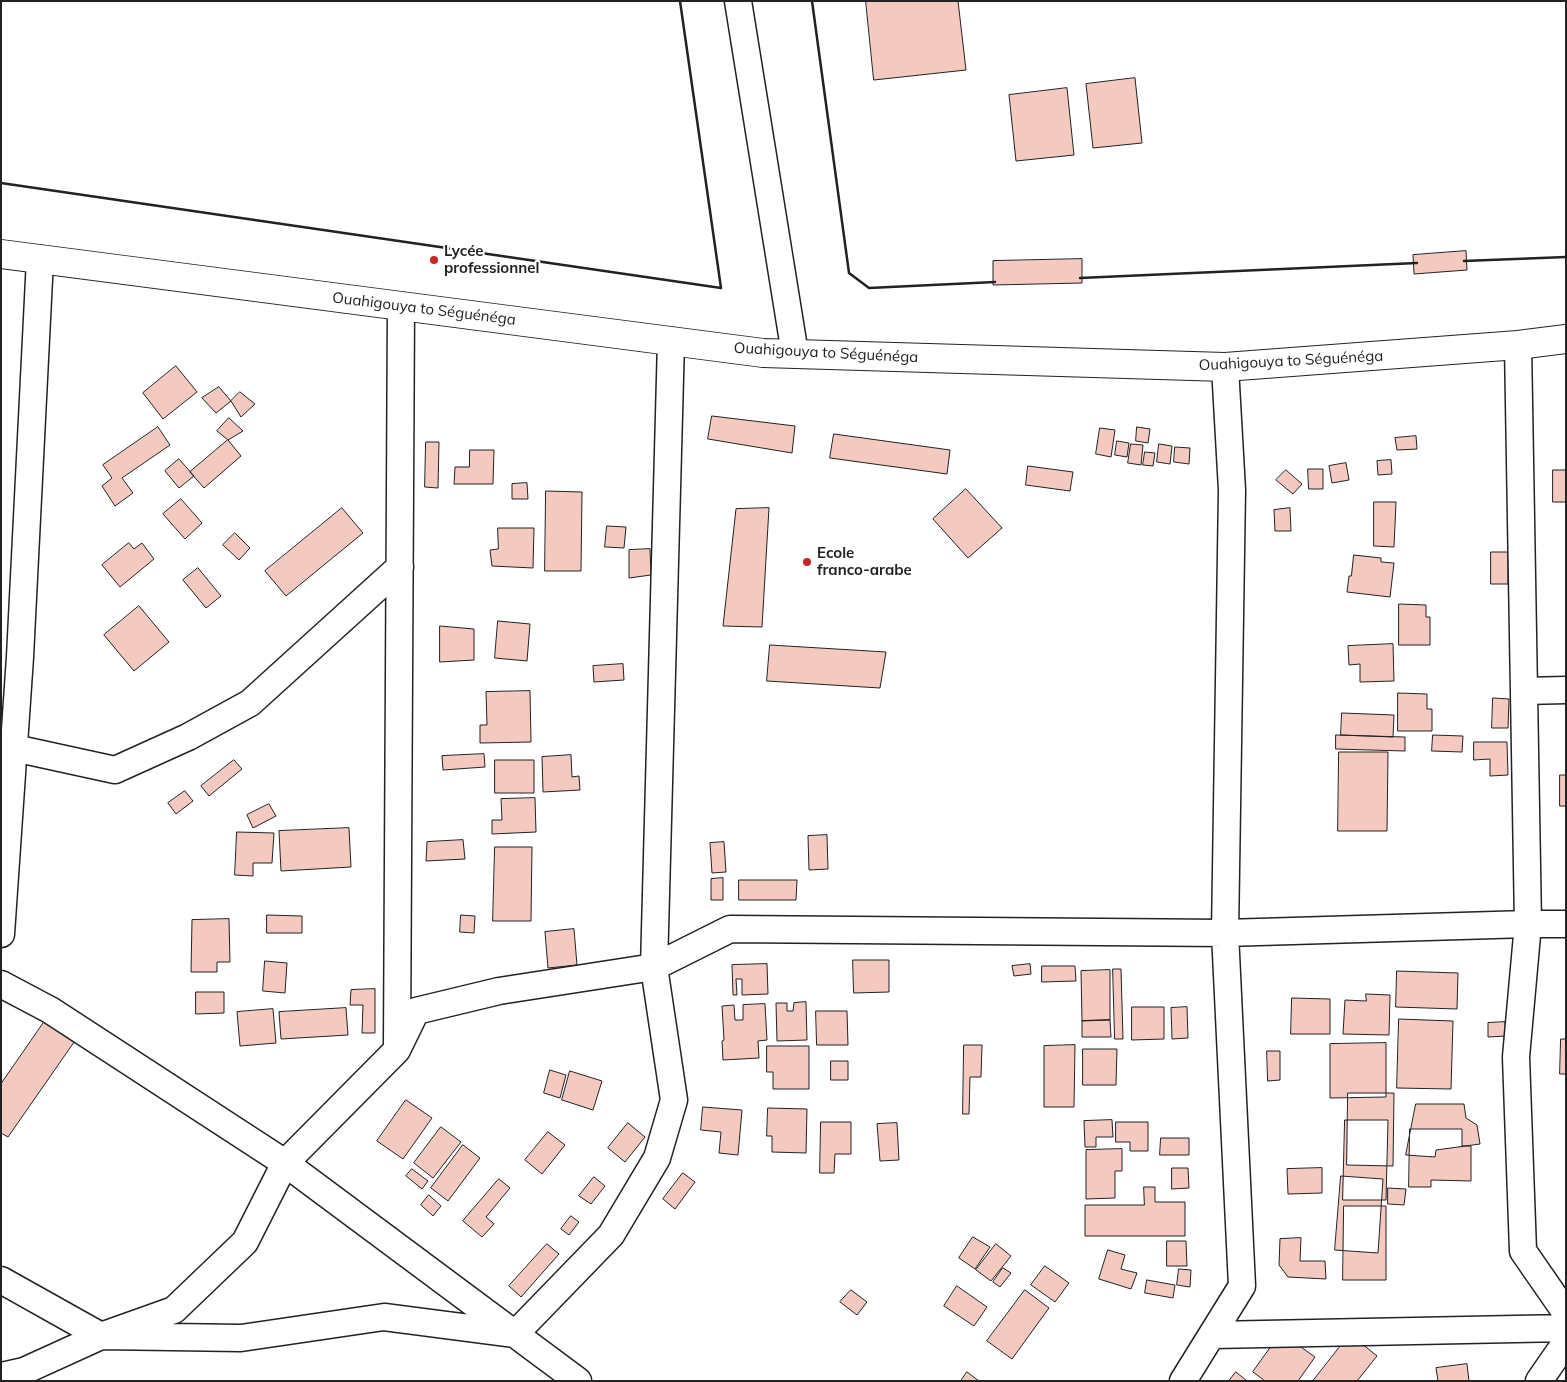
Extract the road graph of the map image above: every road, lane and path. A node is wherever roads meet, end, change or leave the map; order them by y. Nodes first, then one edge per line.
1 (738, 1) edge
2 (1, 254) edge
3 (40, 259) junction
4 (401, 306) junction
5 (1566, 339) edge
6 (671, 341) junction
7 (1518, 345) junction
8 (795, 354) junction
9 (1225, 367) junction
10 (400, 567) junction
11 (1566, 690) edge
12 (1524, 691) junction
13 (14, 748) junction
14 (1528, 924) junction
15 (1566, 924) edge
16 (1225, 933) junction
17 (1, 934) edge
18 (654, 967) junction
19 (1, 984) edge
20 (397, 1050) junction
21 (285, 1163) junction
22 (1, 1280) edge
23 (1566, 1313) edge
24 (1566, 1328) edge
25 (515, 1334) junction
26 (1213, 1335) junction
27 (101, 1336) junction
28 (1566, 1342) edge
29 (1, 1376) edge
30 (578, 1381) edge
31 (1183, 1381) edge
32 (1539, 1381) edge

1 - 8 street
2 - 3 main road, Ouahigouya to Séguénéga
3 - 4 main road, Ouahigouya to Séguénéga
3 - 13 street
4 - 6 main road, Ouahigouya to Séguénéga
4 - 10 street
5 - 7 main road, Ouahigouya to Séguénéga
6 - 8 main road, Ouahigouya to Séguénéga
6 - 18 street
7 - 9 main road, Ouahigouya to Séguénéga
7 - 12 street
8 - 9 main road, Ouahigouya to Séguénéga
9 - 16 street
10 - 13 street
10 - 20 street
11 - 12 street
12 - 14 street
13 - 17 street
14 - 15 street
14 - 16 street
14 - 23 street
16 - 18 street
16 - 26 street
18 - 20 street
18 - 25 street
19 - 21 street
20 - 21 street
21 - 25 street
21 - 27 street
22 - 27 street
24 - 26 street
25 - 27 street
25 - 30 street
26 - 31 street
27 - 29 street
28 - 32 street

